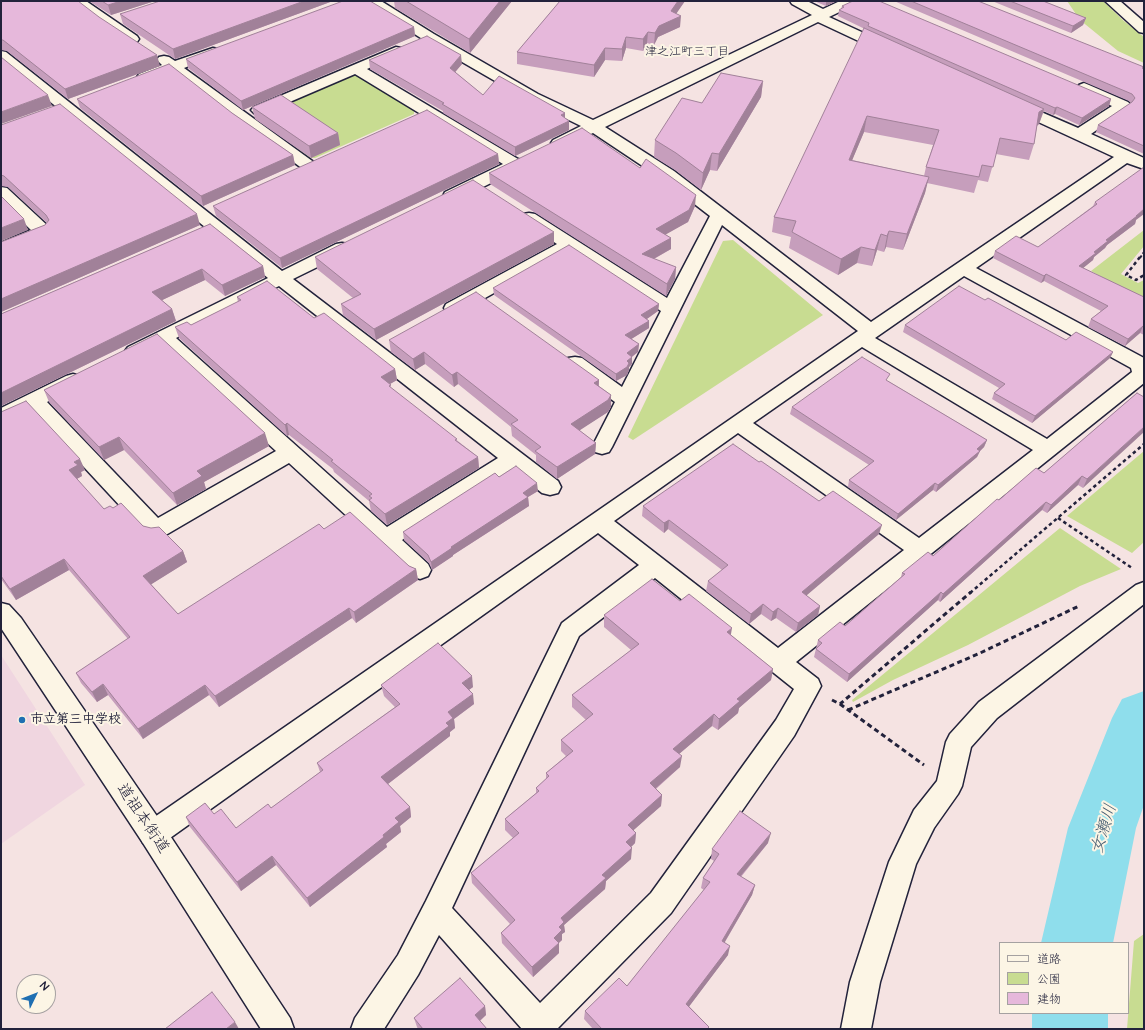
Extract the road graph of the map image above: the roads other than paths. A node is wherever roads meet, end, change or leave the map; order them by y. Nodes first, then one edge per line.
1 (77, 1) edge
2 (372, 1) edge
3 (797, 1) edge
4 (851, 1) edge
5 (1112, 1) edge
6 (820, 16) junction
7 (123, 18) edge
8 (108, 23) junction
9 (1144, 29) edge
10 (429, 37) junction
11 (141, 45) edge
12 (225, 47) edge
13 (154, 53) edge
14 (898, 53) edge
15 (2, 57) edge
16 (173, 66) junction
17 (355, 68) junction
18 (130, 82) edge
19 (1073, 84) edge
20 (999, 99) edge
21 (241, 118) junction
22 (593, 126) junction
23 (1079, 135) junction
24 (1126, 156) junction
25 (530, 158) junction
26 (1144, 164) edge
27 (309, 166) edge
28 (1, 192) edge
29 (434, 204) edge
30 (516, 210) edge
31 (719, 214) junction
32 (357, 241) edge
33 (569, 244) junction
34 (1, 249) edge
35 (963, 268) junction
36 (280, 278) junction
37 (478, 294) junction
38 (497, 308) edge
39 (671, 309) junction
40 (436, 317) edge
41 (867, 335) junction
42 (163, 337) junction
43 (561, 354) edge
44 (120, 358) edge
45 (84, 376) edge
46 (34, 400) junction
47 (626, 400) junction
48 (1, 417) edge
49 (738, 424) junction
50 (602, 447) dead end
51 (1047, 449) junction
52 (290, 453) junction
53 (514, 458) junction
54 (550, 487) dead end
55 (600, 521) junction
56 (386, 539) junction
57 (920, 550) junction
58 (656, 565) junction
59 (420, 570) dead end
60 (1138, 580) edge
61 (1, 612) edge
62 (778, 662) junction
63 (153, 834) junction
64 (436, 911) junction
65 (541, 1027) edge
66 (279, 1029) edge
67 (366, 1029) edge
68 (856, 1029) edge

1 - 8 street
2 - 10 street
3 - 6 street
4 - 6 street
5 - 9 street
6 - 14 street
6 - 22 street
7 - 8 street
8 - 11 street
10 - 17 street
10 - 22 street
12 - 16 street
13 - 16 street
15 - 36 street
16 - 18 street
16 - 21 street
17 - 21 street
17 - 25 street
19 - 23 street
20 - 23 street
21 - 27 street
22 - 25 street
22 - 31 street
23 - 24 street
24 - 26 street
24 - 35 street
25 - 29 street
28 - 34 street
30 - 33 street
31 - 39 street
31 - 41 street
32 - 36 street
33 - 37 street
33 - 39 street
35 - 41 street
35 - 51 street
36 - 42 street
36 - 53 street
37 - 38 street
37 - 40 street
39 - 47 street
41 - 49 street
41 - 51 street
42 - 44 street
42 - 52 street
43 - 47 street
45 - 46 street
46 - 48 street
46 - 52 street
47 - 50 street
49 - 55 street
49 - 57 street
51 - 57 street
52 - 56 street
53 - 54 street
53 - 56 street
55 - 58 street
55 - 63 street
56 - 59 street
57 - 62 street
58 - 62 street
58 - 64 street
60 - 68 street
61 - 63 street, 道祖本街道
62 - 65 street
63 - 66 street, 道祖本街道
64 - 65 street
64 - 67 street

